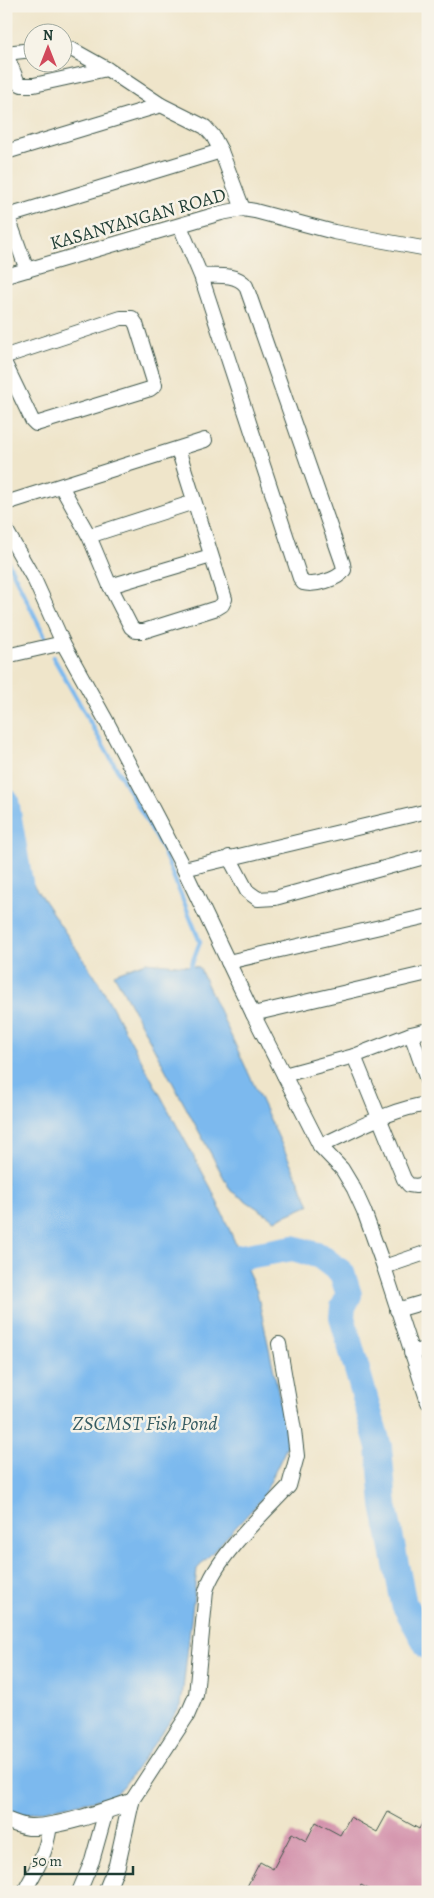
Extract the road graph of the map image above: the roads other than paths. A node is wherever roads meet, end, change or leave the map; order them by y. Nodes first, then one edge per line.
1 (72, 50) edge
2 (22, 51) edge
3 (6, 53) edge
4 (107, 69) junction
5 (161, 105) junction
6 (222, 151) junction
7 (6, 152) edge
8 (243, 209) junction
9 (7, 214) edge
10 (180, 226) junction
11 (428, 249) edge
12 (27, 270) junction
13 (6, 276) edge
14 (201, 276) junction
15 (6, 356) edge
16 (6, 366) edge
17 (205, 440) dead end
18 (178, 449) junction
19 (61, 486) junction
20 (194, 502) junction
21 (6, 503) edge
22 (6, 530) edge
23 (89, 536) junction
24 (211, 556) junction
25 (110, 586) junction
26 (63, 642) junction
27 (6, 656) edge
28 (428, 811) edge
29 (428, 856) edge
30 (229, 857) junction
31 (184, 869) junction
32 (428, 916) edge
33 (228, 962) junction
34 (428, 973) edge
35 (254, 1014) junction
36 (428, 1030) edge
37 (411, 1034) junction
38 (354, 1056) junction
39 (284, 1075) junction
40 (428, 1083) edge
41 (428, 1104) edge
42 (381, 1118) junction
43 (320, 1146) junction
44 (428, 1183) edge
45 (428, 1252) edge
46 (384, 1267) junction
47 (428, 1301) edge
48 (397, 1310) junction
49 (279, 1344) dead end
50 (428, 1348) edge
51 (411, 1353) junction
52 (428, 1402) edge
53 (131, 1802) junction
54 (106, 1811) junction
55 (6, 1820) edge
56 (50, 1825) junction
57 (24, 1892) edge
58 (79, 1892) edge
59 (106, 1892) edge

1 - 4 street
2 - 3 street
3 - 4 street
4 - 5 street
5 - 6 street
5 - 7 street
6 - 8 street
6 - 9 street
8 - 10 street, KASANYANGAN ROAD
8 - 11 street, KASANYANGAN ROAD
9 - 12 street
10 - 12 street, KASANYANGAN ROAD
10 - 14 street
12 - 13 street, KASANYANGAN ROAD
14 - 14 street
15 - 16 street
17 - 18 street
18 - 19 street
18 - 20 street
19 - 21 street
19 - 23 street
20 - 23 street
20 - 24 street
22 - 26 street
23 - 25 street
24 - 25 street
24 - 25 street
26 - 27 street
26 - 31 street
28 - 30 street
29 - 30 street
30 - 31 street
31 - 33 street
32 - 33 street
33 - 35 street
34 - 35 street
35 - 39 street
36 - 37 street
37 - 38 street
37 - 40 street
38 - 39 street
38 - 42 street
39 - 43 street
41 - 42 street
42 - 43 street
42 - 44 street
43 - 46 street
45 - 46 street
46 - 48 street
47 - 48 street
48 - 51 street
49 - 53 street
50 - 51 street
51 - 52 street
53 - 54 street
53 - 59 street
54 - 56 street
54 - 58 street
55 - 56 street
56 - 57 street

